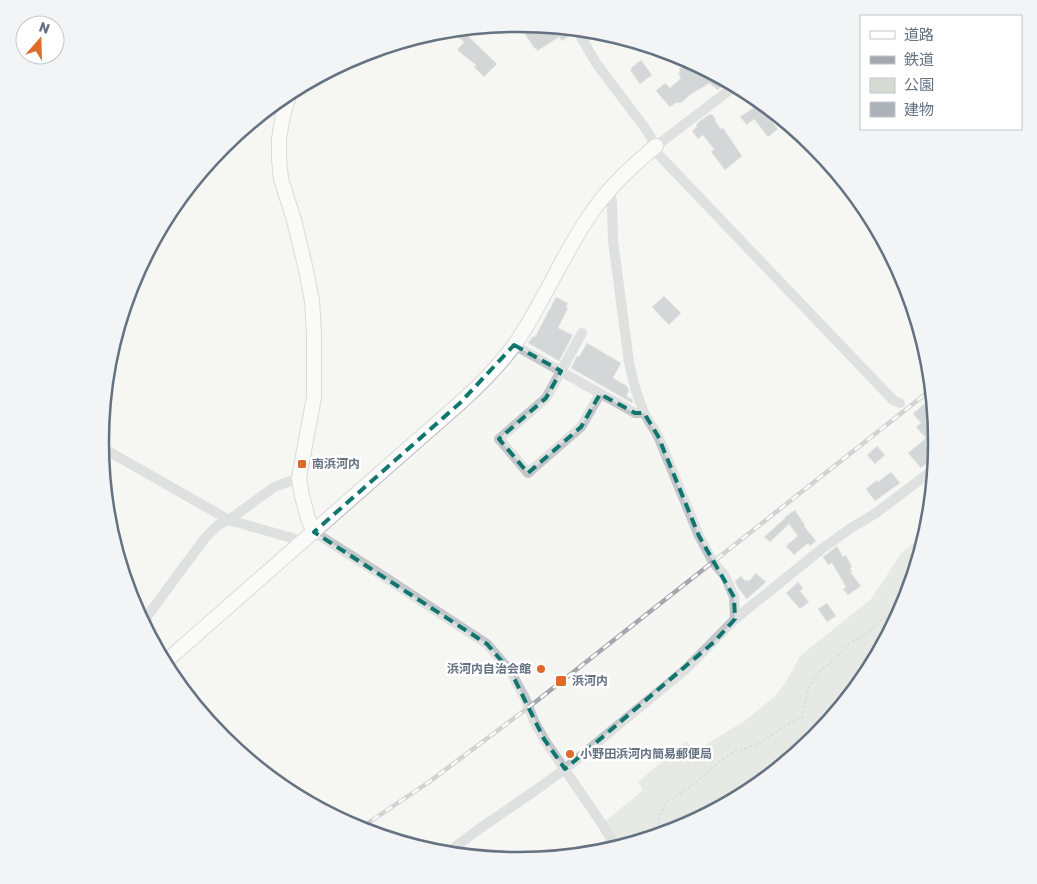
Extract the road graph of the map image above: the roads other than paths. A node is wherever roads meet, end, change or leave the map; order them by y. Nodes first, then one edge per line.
1 (581, 37) edge
2 (729, 91) edge
3 (286, 105) edge
4 (656, 146) junction
5 (610, 190) junction
6 (582, 332) dead end
7 (514, 345) junction
8 (561, 371) junction
9 (600, 394) junction
10 (900, 403) dead end
11 (644, 413) junction
12 (109, 452) edge
13 (926, 475) edge
14 (299, 478) junction
15 (229, 520) junction
16 (314, 532) junction
17 (300, 544) junction
18 (148, 616) edge
19 (735, 620) junction
20 (170, 657) edge
21 (565, 769) junction
22 (612, 841) edge
23 (456, 847) edge

1 - 4 street
2 - 4 street
3 - 14 street
4 - 5 street
4 - 10 street
5 - 7 street
5 - 11 street
6 - 8 street
7 - 8 street
7 - 16 street
8 - 9 street
8 - 9 street
9 - 11 street
11 - 19 street
12 - 15 street
13 - 19 street
14 - 15 street
14 - 16 street
15 - 17 street
15 - 18 street
16 - 17 street
16 - 21 street
17 - 20 street
19 - 21 street
21 - 22 street
21 - 23 street

